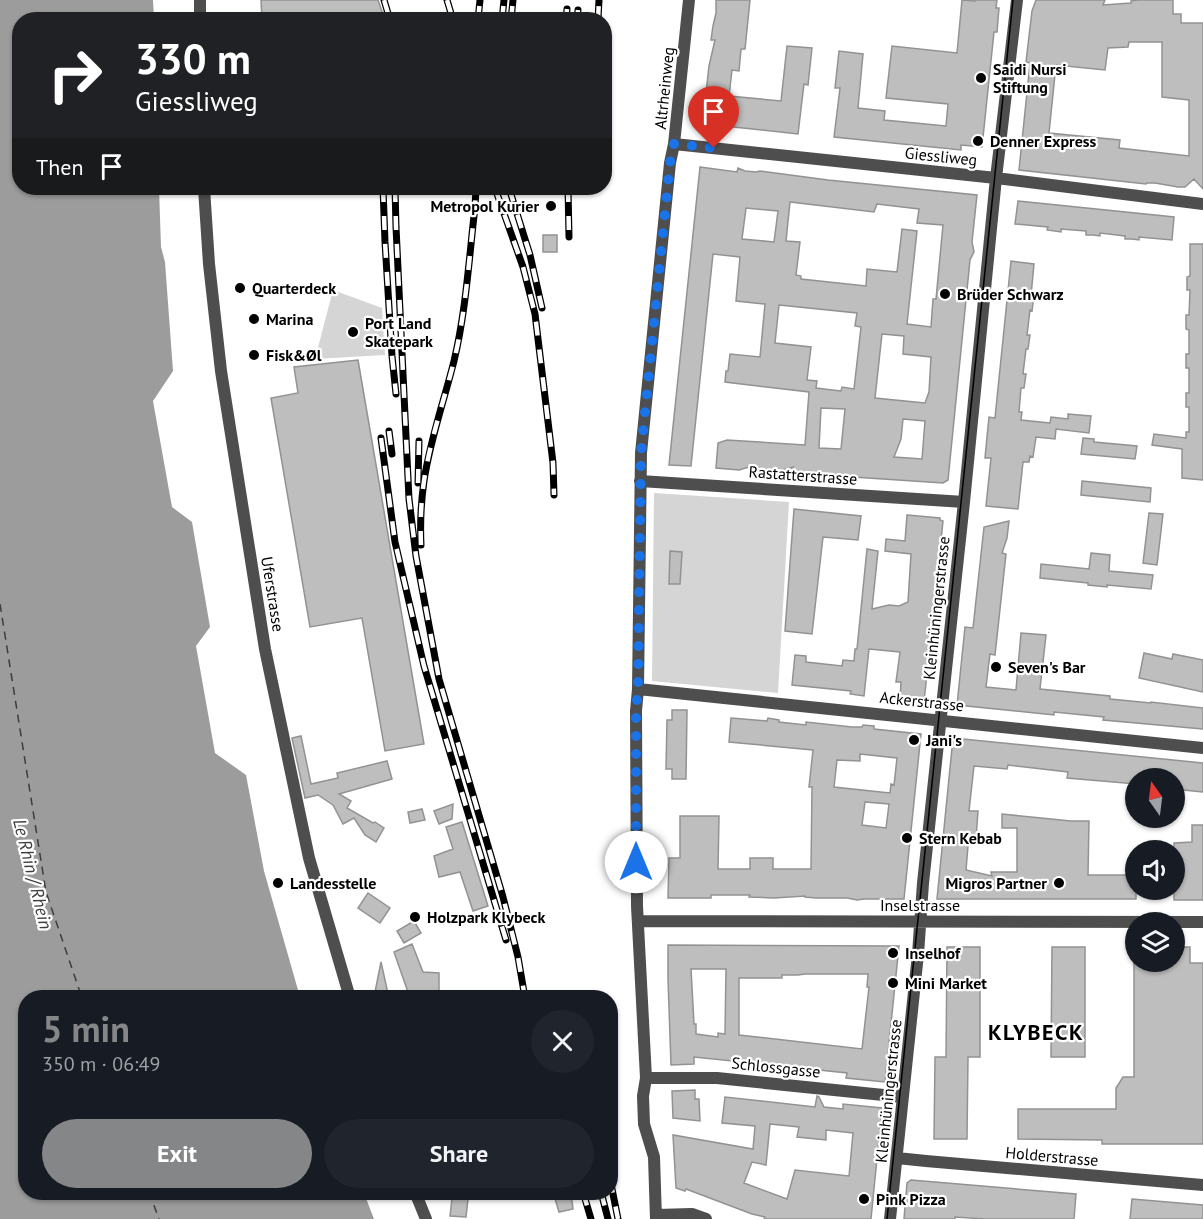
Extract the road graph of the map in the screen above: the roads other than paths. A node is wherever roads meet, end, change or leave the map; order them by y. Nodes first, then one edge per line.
1 (689, 0) edge
2 (1017, 0) edge
3 (674, 144) junction
4 (996, 178) junction
5 (204, 195) edge
6 (1203, 204) edge
7 (640, 481) junction
8 (964, 502) junction
9 (638, 688) junction
10 (940, 720) junction
11 (1203, 748) edge
12 (638, 921) junction
13 (921, 922) junction
14 (1203, 922) edge
15 (348, 990) edge
16 (646, 1078) junction
17 (903, 1097) junction
18 (897, 1158) junction
19 (1203, 1185) edge
20 (419, 1200) edge
21 (656, 1217) edge
22 (426, 1219) edge
23 (706, 1219) edge
24 (890, 1219) edge

1 - 3 street, Altrheinweg
2 - 4 street, Kleinhüningerstrasse
3 - 4 street, Giessliweg
3 - 7 street, Altrheinweg
4 - 6 street, Giessliweg
4 - 8 street, Kleinhüningerstrasse
5 - 15 street, Uferstrasse
7 - 8 street, Rastatterstrasse
7 - 9 street, Altrheinweg
8 - 10 street, Kleinhüningerstrasse
9 - 10 street, Ackerstrasse
9 - 12 street, Altrheinweg
10 - 11 street, Ackerstrasse
10 - 13 street, Kleinhüningerstrasse
12 - 13 street, Inselstrasse
12 - 16 street, Altrheinweg
13 - 14 street, Inselstrasse
13 - 17 street, Kleinhüningerstrasse
16 - 17 street, Schlossgasse
16 - 21 street, Altrheinweg
17 - 18 street, Kleinhüningerstrasse
18 - 19 street, Holderstrasse
18 - 24 street, Kleinhüningerstrasse
20 - 22 street
21 - 23 street

